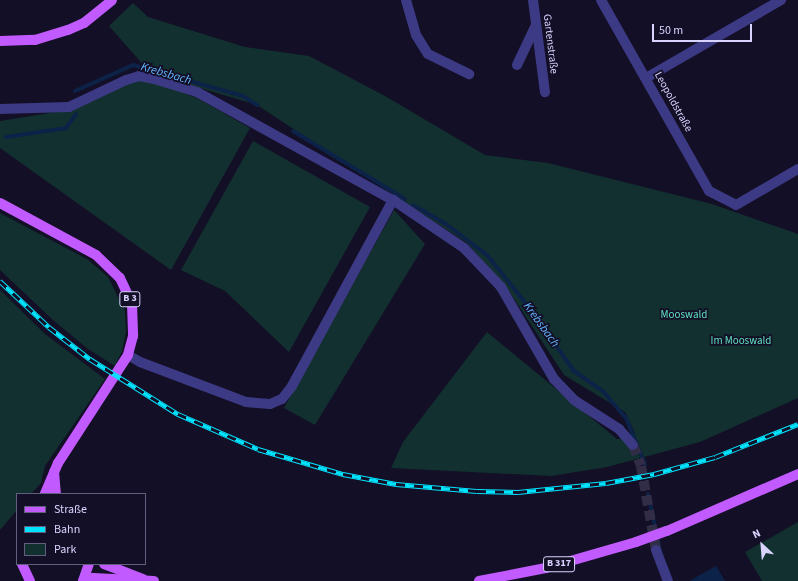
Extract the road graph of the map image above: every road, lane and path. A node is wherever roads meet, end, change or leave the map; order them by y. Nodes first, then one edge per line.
1 (112, 0) edge
2 (406, 0) edge
3 (533, 0) edge
4 (601, 0) edge
5 (782, 0) edge
6 (536, 25) junction
7 (0, 41) edge
8 (517, 65) dead end
9 (469, 74) dead end
10 (646, 78) junction
11 (544, 92) dead end
12 (0, 109) edge
13 (798, 169) edge
14 (393, 200) junction
15 (0, 203) edge
16 (128, 355) junction
17 (633, 445) tunnel mouth
18 (54, 472) junction
19 (798, 474) edge
20 (45, 493) edge
21 (56, 493) edge
22 (656, 550) tunnel mouth
23 (89, 565) edge
24 (107, 565) edge
25 (23, 566) edge
26 (150, 580) edge
27 (18, 581) edge
28 (30, 581) edge
29 (83, 581) edge
30 (479, 581) edge
31 (668, 581) edge

1 - 7 main road
2 - 9 street
3 - 6 street, Gartenstraße
4 - 10 street, Leopoldstraße
5 - 10 street
6 - 8 street
6 - 11 street, Gartenstraße
10 - 13 street, Leopoldstraße
12 - 14 street
14 - 16 street
14 - 17 street
15 - 16 main road, B 3
16 - 18 main road, B 3
18 - 20 main road, B 3
18 - 21 main road
19 - 30 main road, B 317, bridge
22 - 31 street
23 - 29 main road
24 - 26 main road
25 - 27 main road
25 - 28 main road
26 - 29 main road

